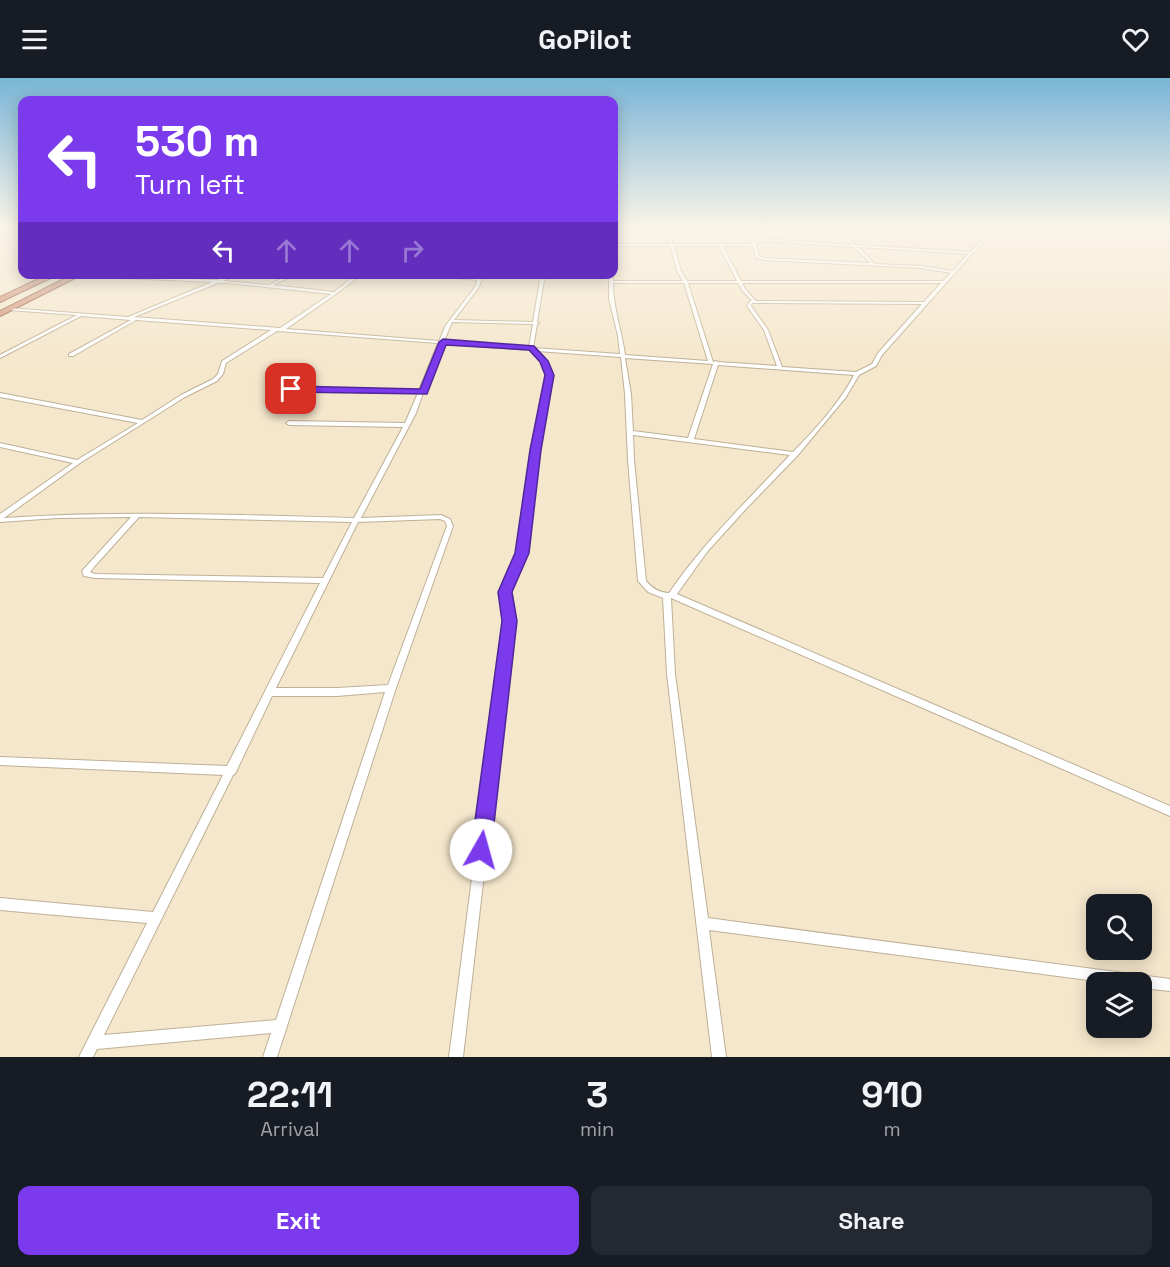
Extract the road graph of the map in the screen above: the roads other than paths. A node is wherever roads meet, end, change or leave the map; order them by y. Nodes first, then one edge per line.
1 (681, 274) edge
2 (736, 274) edge
3 (952, 274) edge
4 (618, 278) edge
5 (45, 279) edge
6 (72, 279) edge
7 (158, 279) edge
8 (224, 279) edge
9 (284, 279) edge
10 (353, 279) edge
11 (480, 279) edge
12 (542, 279) edge
13 (611, 279) edge
14 (217, 282) junction
15 (686, 282) junction
16 (740, 282) junction
17 (945, 282) junction
18 (270, 286) junction
19 (335, 292) junction
20 (0, 300) edge
21 (754, 301) junction
22 (925, 303) junction
23 (9, 309) junction
24 (0, 314) edge
25 (80, 315) junction
26 (128, 318) junction
27 (135, 319) junction
28 (451, 321) junction
29 (537, 323) junction
30 (278, 330) junction
31 (443, 342) junction
32 (531, 348) junction
33 (71, 355) dead end
34 (0, 357) edge
35 (623, 357) junction
36 (714, 362) junction
37 (780, 368) junction
38 (857, 374) junction
39 (291, 389) dead end
40 (423, 392) junction
41 (0, 395) edge
42 (143, 422) junction
43 (288, 423) dead end
44 (405, 425) junction
45 (631, 434) junction
46 (690, 441) junction
47 (0, 445) edge
48 (796, 454) junction
49 (78, 462) junction
50 (137, 515) junction
51 (0, 518) edge
52 (356, 520) junction
53 (324, 581) junction
54 (670, 596) junction
55 (391, 688) junction
56 (269, 692) junction
57 (0, 761) edge
58 (231, 771) junction
59 (1170, 811) edge
60 (0, 904) edge
61 (156, 918) junction
62 (702, 922) junction
63 (1170, 985) edge
64 (280, 1026) junction
65 (93, 1043) junction
66 (86, 1057) edge
67 (270, 1057) edge
68 (456, 1057) edge
69 (719, 1057) edge

1 - 15 street
2 - 16 street
3 - 17 street
4 - 15 street
5 - 20 highway
6 - 23 highway
7 - 14 street
8 - 14 street
9 - 18 street
10 - 19 street
11 - 28 street
12 - 29 street
13 - 35 street
14 - 18 street
14 - 26 street
15 - 16 street
15 - 36 street
16 - 17 street
16 - 21 street
17 - 22 street
18 - 19 street
19 - 30 street
21 - 22 street
21 - 37 street
22 - 38 street
23 - 24 highway
23 - 25 street
25 - 26 street
25 - 34 street
26 - 27 street
27 - 30 street
27 - 33 street
28 - 29 street
28 - 31 street
29 - 32 street
30 - 31 street
30 - 42 street
31 - 32 street
31 - 40 street
32 - 35 street
32 - 68 street
35 - 36 street
35 - 45 street
36 - 37 street
36 - 46 street
37 - 38 street
38 - 48 street
39 - 40 street
40 - 44 street
41 - 42 street
42 - 49 street
43 - 44 street
44 - 52 street
45 - 46 street
45 - 54 street
46 - 48 street
47 - 49 street
48 - 54 street
49 - 51 street
50 - 51 street
50 - 52 street
50 - 53 street
52 - 53 street
52 - 55 street
53 - 56 street
54 - 59 street
54 - 62 street
55 - 56 street
55 - 64 street
56 - 58 street
57 - 58 street
58 - 61 street
60 - 61 street
61 - 65 street
62 - 63 street
62 - 69 street
64 - 65 street
64 - 67 street
65 - 66 street

